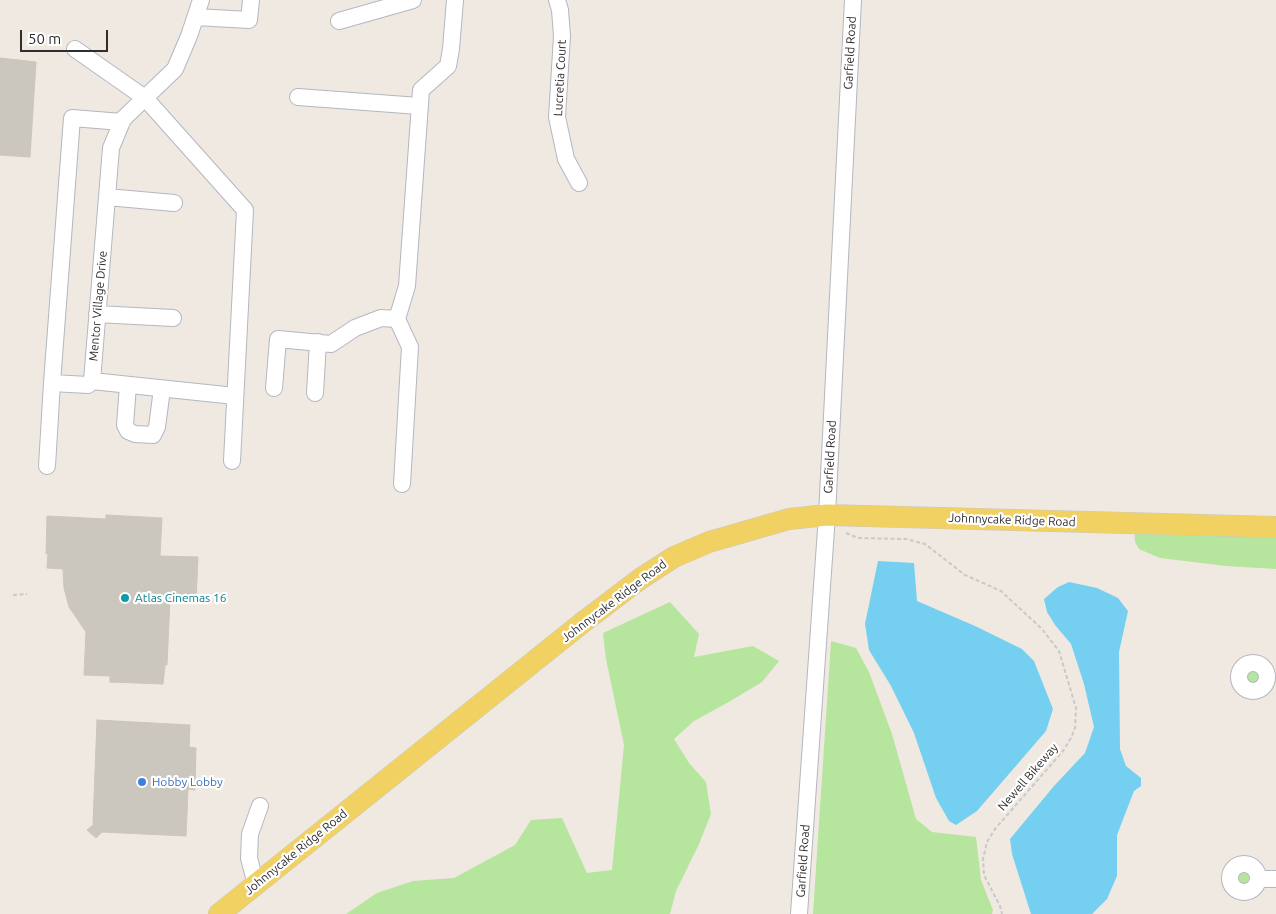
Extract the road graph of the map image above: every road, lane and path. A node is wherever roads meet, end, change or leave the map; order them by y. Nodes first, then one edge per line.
1 (201, 0) edge
2 (251, 0) edge
3 (413, 0) edge
4 (455, 0) edge
5 (556, 0) edge
6 (853, 0) edge
7 (196, 17) junction
8 (339, 21) dead end
9 (75, 49) dead end
10 (145, 98) junction
11 (298, 98) dead end
12 (420, 106) junction
13 (122, 122) junction
14 (579, 183) dead end
15 (106, 197) junction
16 (174, 202) dead end
17 (97, 314) junction
18 (173, 318) dead end
19 (397, 319) junction
20 (318, 342) junction
21 (92, 382) junction
22 (52, 383) junction
23 (128, 385) junction
24 (162, 388) junction
25 (274, 388) dead end
26 (315, 392) dead end
27 (236, 396) junction
28 (232, 460) dead end
29 (47, 466) dead end
30 (402, 484) dead end
31 (835, 515) junction
32 (1276, 527) edge
33 (27, 594) dead end
34 (13, 595) dead end
35 (260, 806) dead end
36 (1258, 879) dead end
37 (1276, 879) edge
38 (256, 885) junction
39 (219, 914) edge
40 (800, 914) edge
41 (1002, 914) edge

1 - 7 street, Mentor Village Drive
2 - 7 street
3 - 8 street
4 - 12 street
5 - 14 street, Lucretia Court
6 - 31 street, Garfield Road
7 - 10 street, Mentor Village Drive
9 - 10 street
10 - 13 street, Mentor Village Drive
10 - 27 street
11 - 12 street
12 - 19 street
13 - 15 street, Mentor Village Drive
13 - 22 street
15 - 16 street
15 - 17 street, Mentor Village Drive
17 - 18 street
17 - 21 street, Mentor Village Drive
19 - 20 street
19 - 30 street
20 - 25 street
20 - 26 street
21 - 22 street
21 - 23 street
22 - 29 street
23 - 24 street
23 - 24 street
24 - 27 street
27 - 28 street
31 - 32 main road, Johnnycake Ridge Road
31 - 38 main road, Johnnycake Ridge Road
31 - 40 street, Garfield Road
31 - 41 path, Newell Bikeway
33 - 34 path
35 - 38 street
36 - 37 street
38 - 39 main road, Johnnycake Ridge Road

